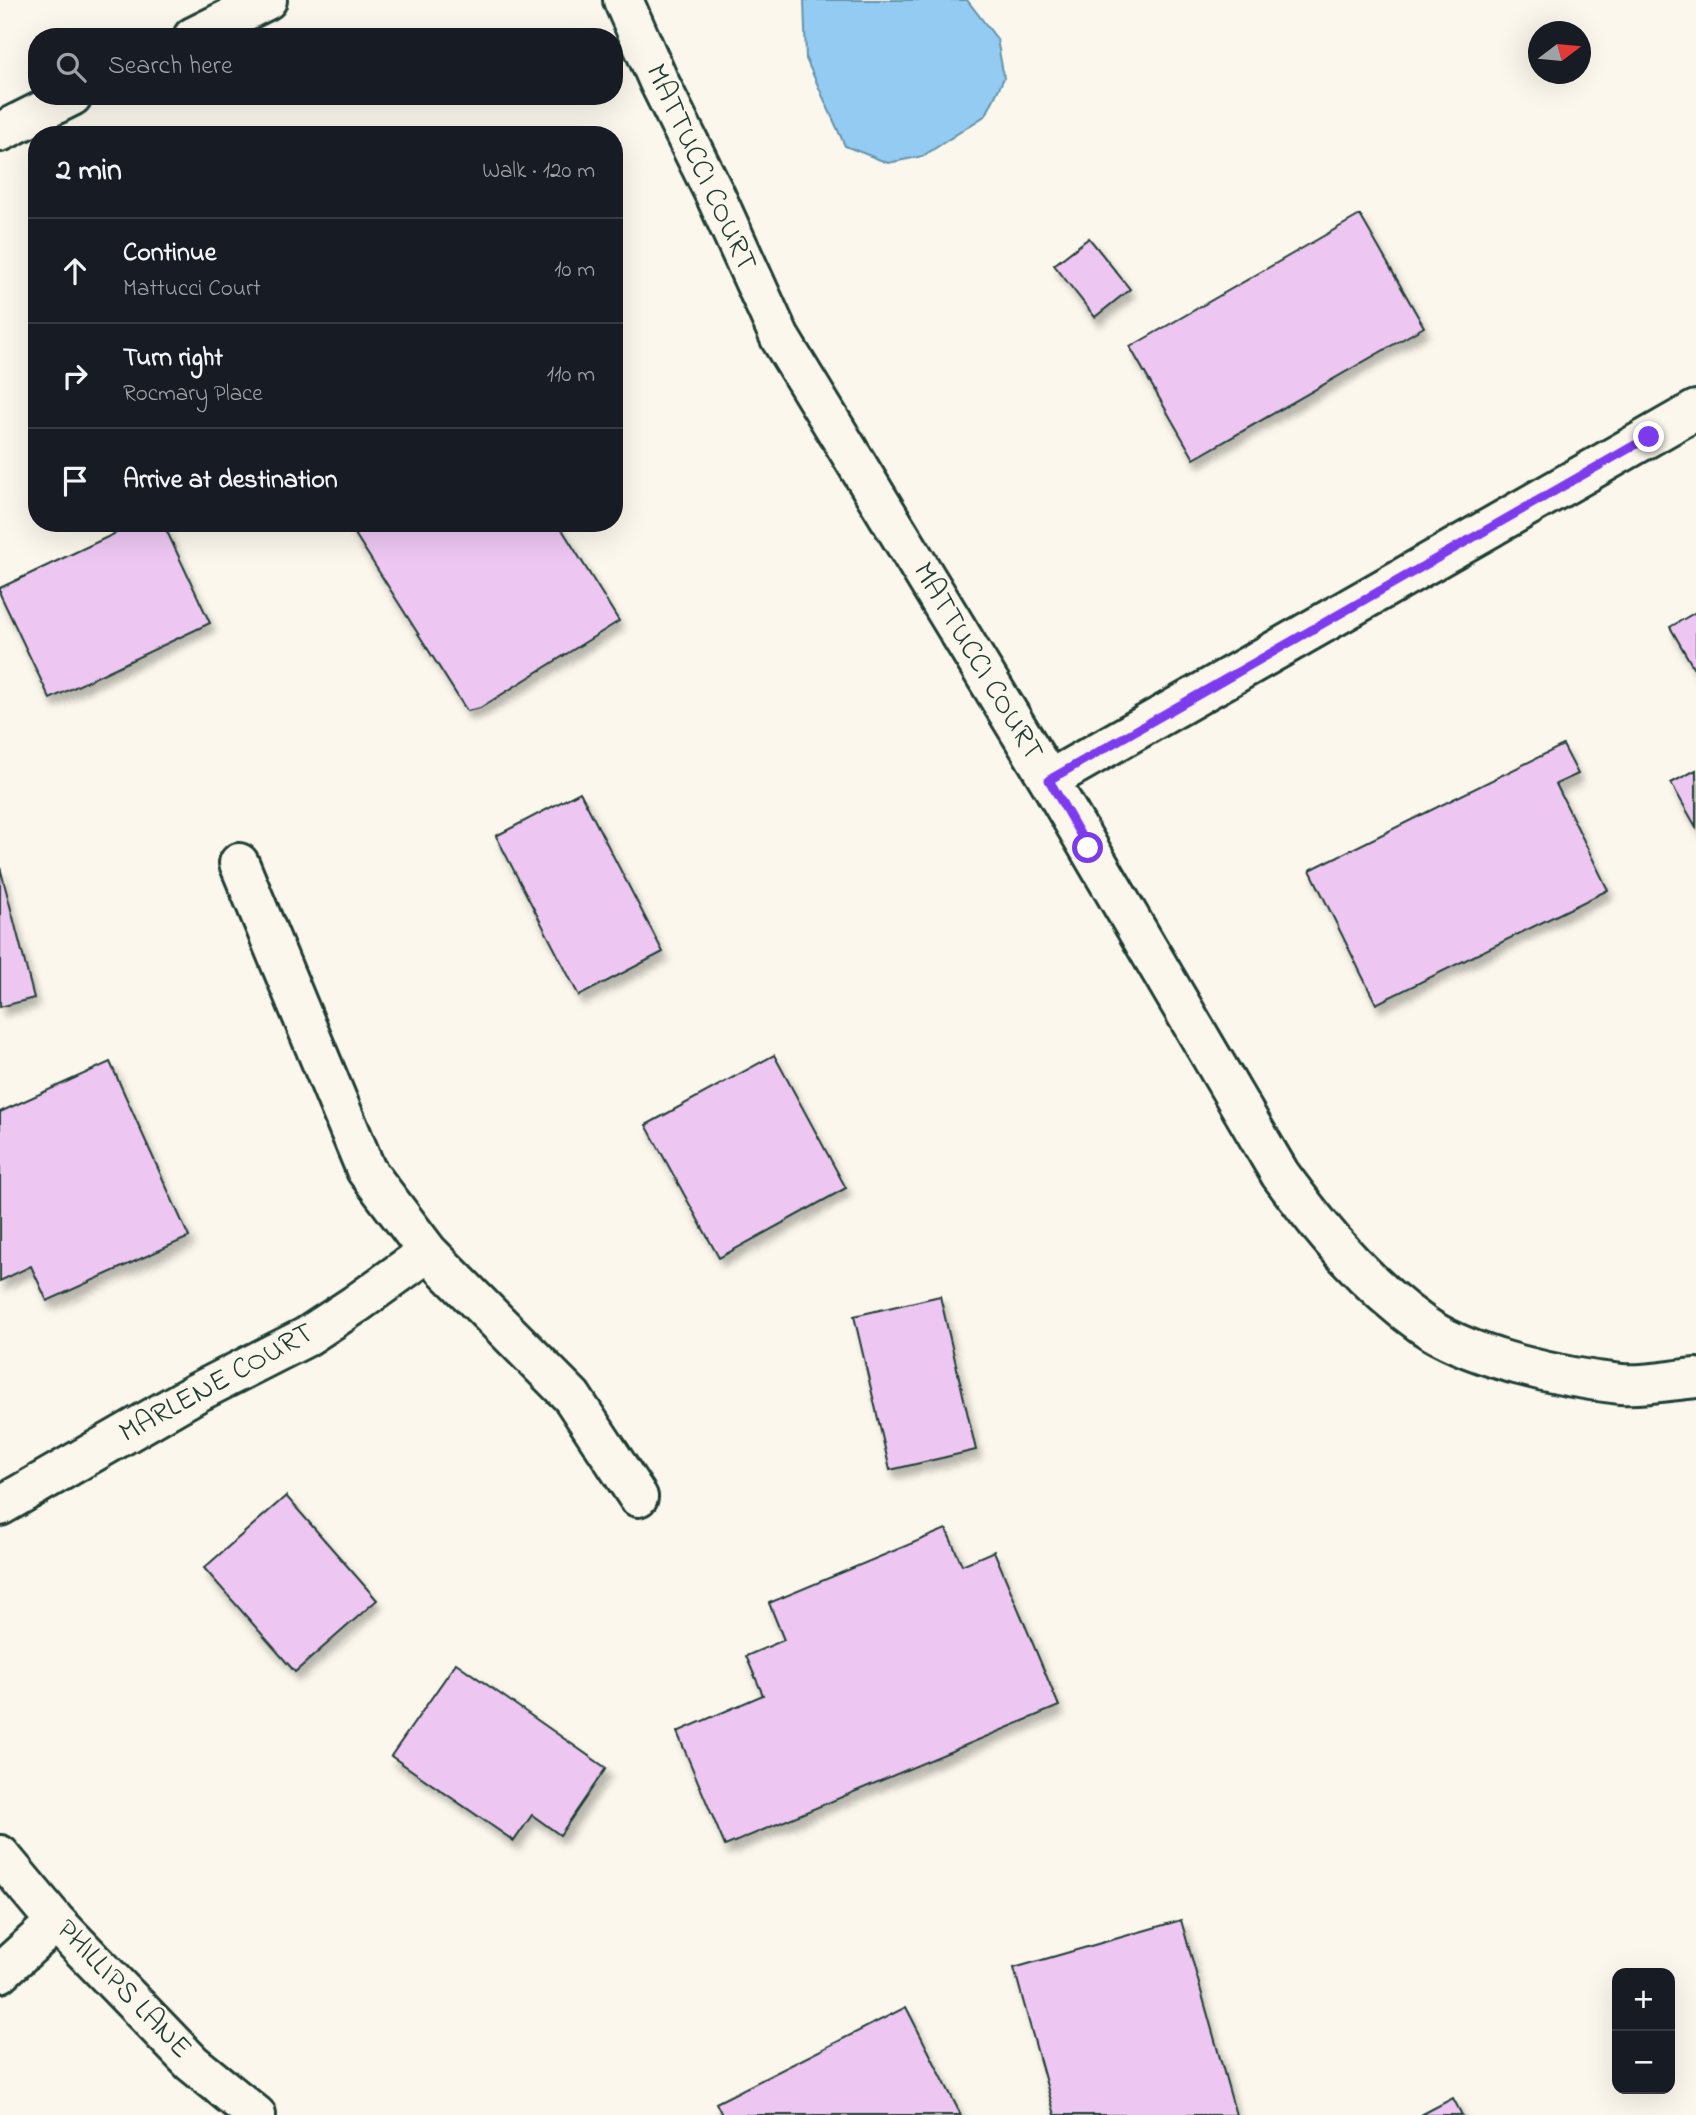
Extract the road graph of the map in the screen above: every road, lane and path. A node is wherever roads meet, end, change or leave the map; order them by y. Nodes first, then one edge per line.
1 (267, 0) edge
2 (623, 0) edge
3 (211, 28) edge
4 (54, 105) edge
5 (0, 132) edge
6 (1696, 410) edge
7 (1049, 780) junction
8 (239, 863) dead end
9 (428, 1252) junction
10 (1696, 1378) edge
11 (638, 1497) dead end
12 (0, 1506) edge
13 (0, 1854) edge
14 (56, 1922) junction
15 (0, 1973) edge
16 (256, 2115) edge

1 - 3 street
2 - 7 street, MATTUCCI COURT
4 - 5 street
6 - 7 street
7 - 10 street, MATTUCCI COURT
8 - 9 street
9 - 11 street
9 - 12 street, MARLENE COURT
13 - 14 street, PHILLIPS LANE
14 - 15 street
14 - 16 street, PHILLIPS LANE

